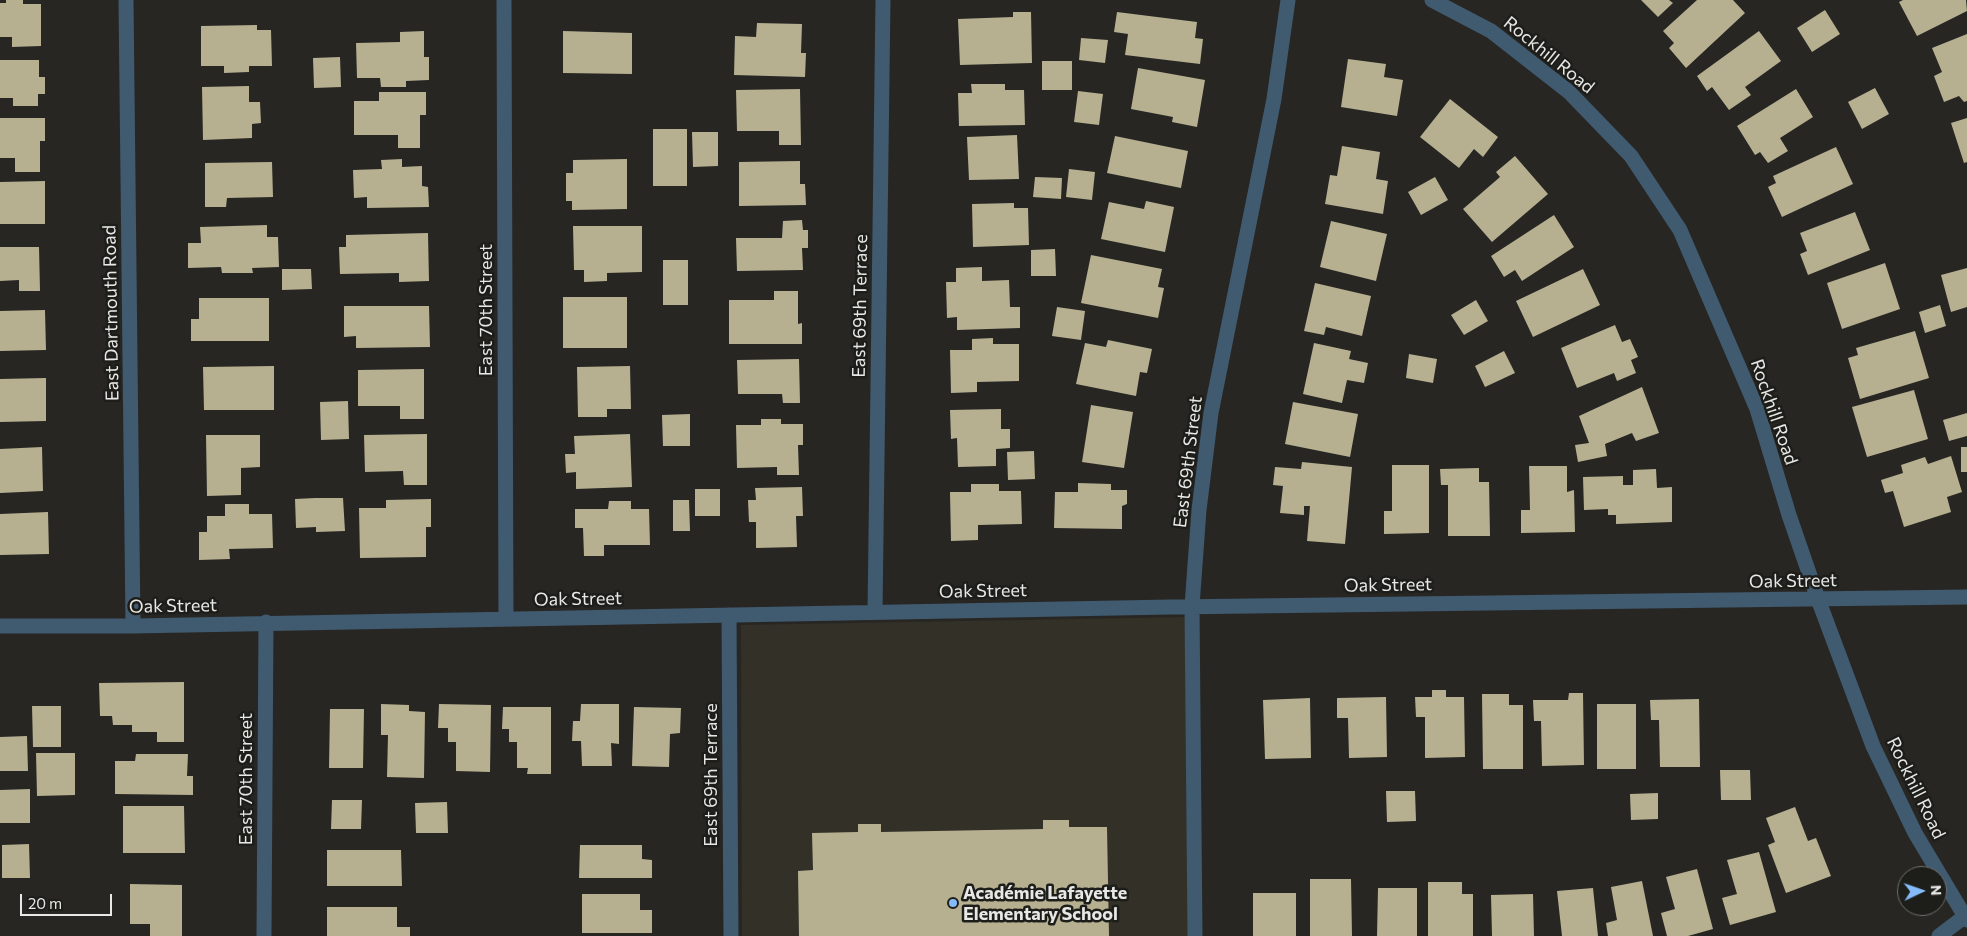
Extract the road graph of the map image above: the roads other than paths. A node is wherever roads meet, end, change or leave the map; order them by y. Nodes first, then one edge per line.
1 (126, 0) edge
2 (504, 0) edge
3 (883, 0) edge
4 (1288, 0) edge
5 (1432, 0) edge
6 (1967, 597) edge
7 (1818, 599) junction
8 (1192, 606) junction
9 (875, 612) junction
10 (729, 615) junction
11 (506, 620) junction
12 (266, 622) junction
13 (0, 626) edge
14 (133, 626) junction
15 (1966, 919) edge
16 (264, 936) edge
17 (731, 936) edge
18 (1195, 936) edge
19 (1939, 936) edge

1 - 14 street, East Dartmouth Road
2 - 11 street, East 70th Street
3 - 9 street, East 69th Terrace
4 - 8 street, East 69th Street
5 - 7 street, Rockhill Road
6 - 7 street, Oak Street
7 - 8 street, Oak Street
7 - 15 street, Rockhill Road
8 - 9 street, Oak Street
8 - 18 street, East 69th Street
9 - 10 street, Oak Street
10 - 11 street, Oak Street
10 - 17 street, East 69th Terrace
11 - 12 street, Oak Street
12 - 14 street, Oak Street
12 - 16 street, East 70th Street
13 - 14 street, Oak Street
15 - 19 street

